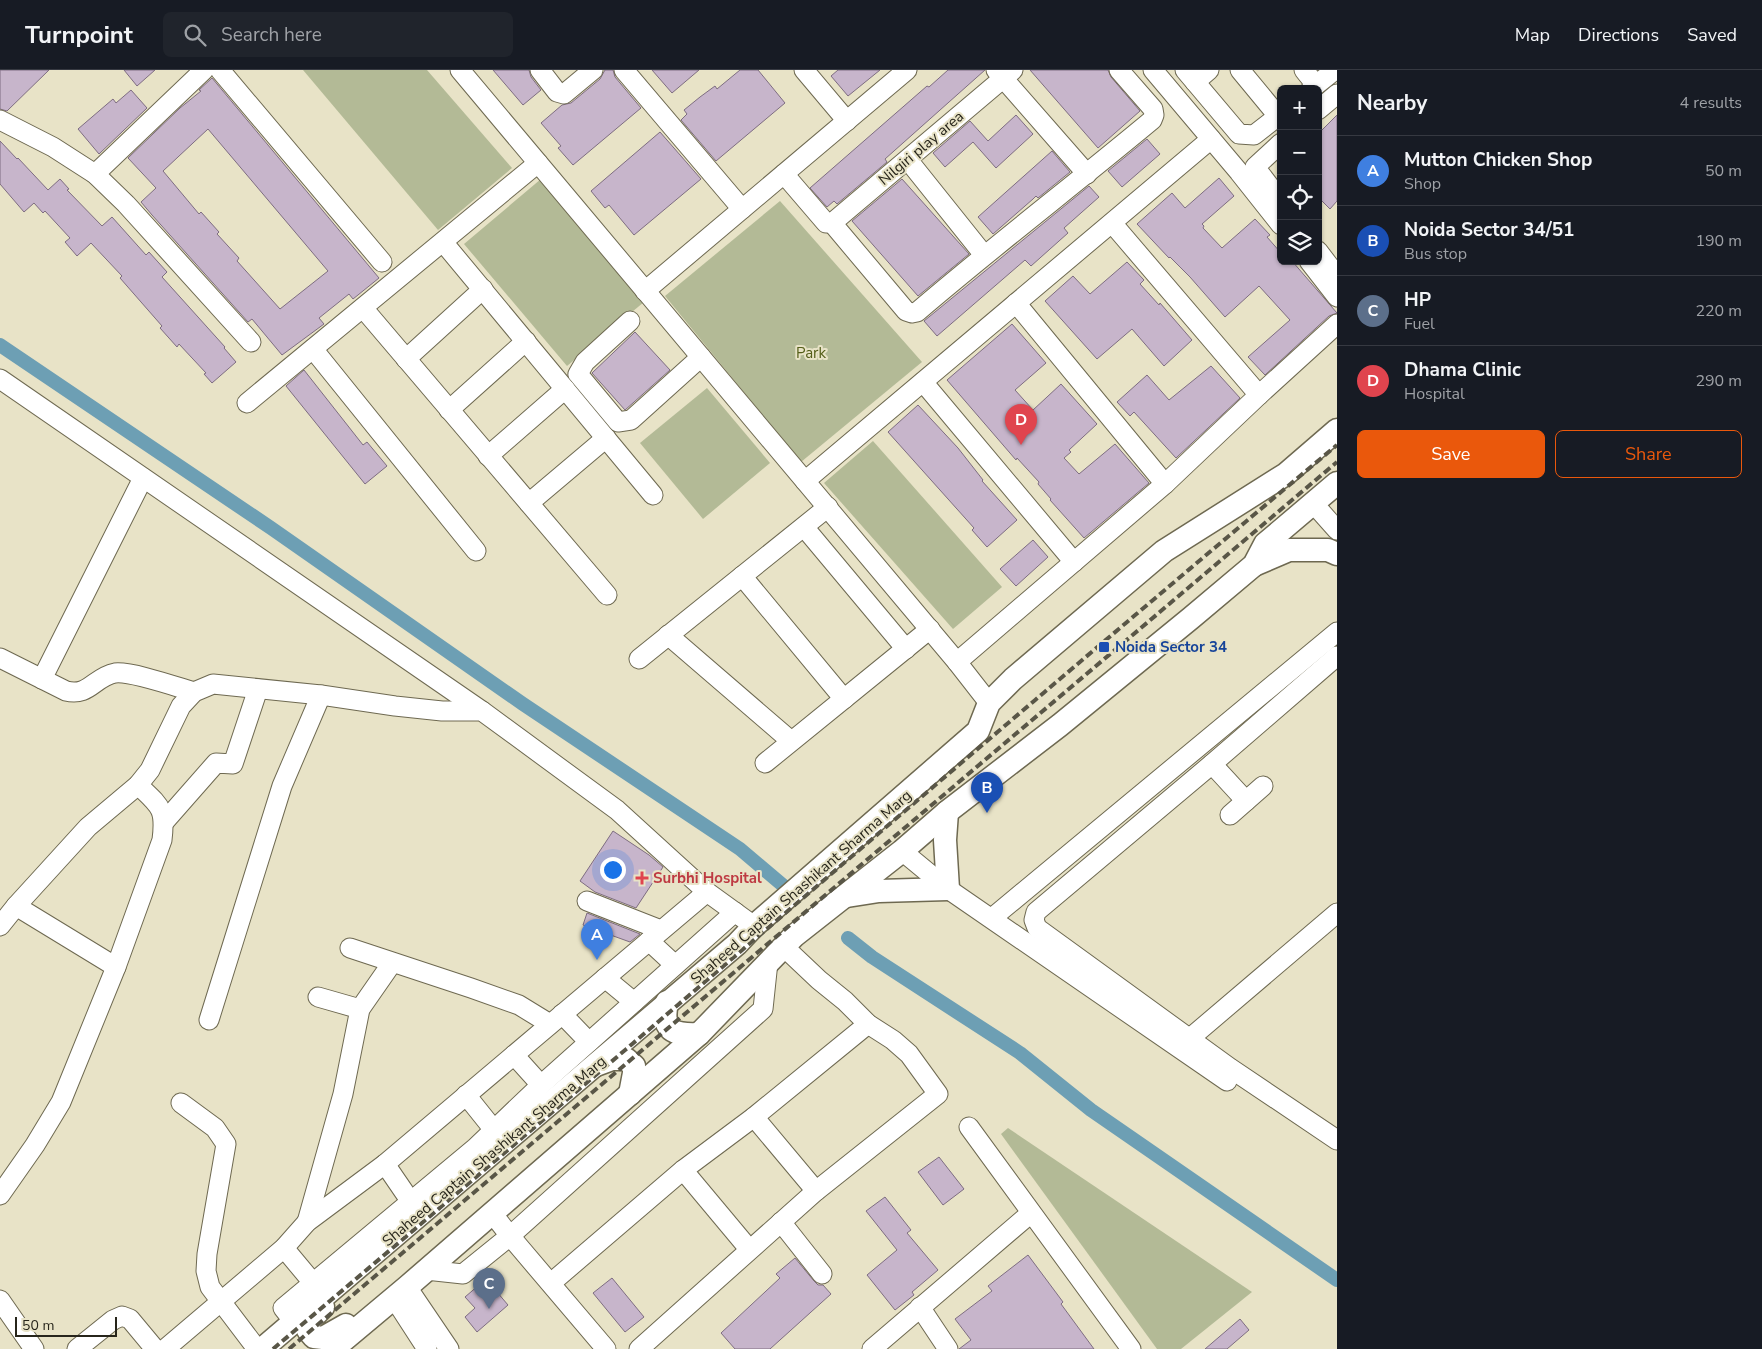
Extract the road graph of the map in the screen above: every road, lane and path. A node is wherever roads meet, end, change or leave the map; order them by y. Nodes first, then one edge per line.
1 (204, 70) edge
2 (220, 70) edge
3 (460, 70) edge
4 (540, 70) edge
5 (593, 70) edge
6 (624, 70) edge
7 (804, 70) edge
8 (907, 70) edge
9 (1119, 70) edge
10 (1153, 70) edge
11 (1240, 70) edge
12 (1304, 70) edge
13 (1334, 70) edge
14 (1004, 73) edge
15 (1197, 74) edge
16 (1313, 85) edge
17 (1316, 85) edge
18 (1337, 94) edge
19 (1322, 107) edge
20 (1277, 113) edge
21 (1277, 117) edge
22 (0, 120) edge
23 (847, 121) junction
24 (1211, 139) junction
25 (1277, 147) edge
26 (908, 160) junction
27 (538, 163) junction
28 (95, 174) junction
29 (784, 174) junction
30 (1087, 174) junction
31 (1277, 196) edge
32 (742, 209) junction
33 (1277, 221) edge
34 (1112, 223) junction
35 (831, 224) junction
36 (443, 242) junction
37 (984, 255) junction
38 (1322, 256) edge
39 (382, 262) dead end
40 (1312, 265) edge
41 (1337, 276) edge
42 (482, 290) junction
43 (645, 291) junction
44 (1337, 297) edge
45 (1016, 304) junction
46 (363, 308) junction
47 (630, 321) dead end
48 (1337, 324) edge
49 (526, 341) junction
50 (251, 342) dead end
51 (313, 349) junction
52 (701, 357) junction
53 (406, 359) junction
54 (0, 379) edge
55 (923, 382) junction
56 (565, 389) junction
57 (1259, 395) junction
58 (247, 403) dead end
59 (449, 410) junction
60 (1337, 430) edge
61 (606, 438) junction
62 (488, 456) junction
63 (143, 478) junction
64 (805, 481) junction
65 (1337, 483) edge
66 (1165, 484) junction
67 (653, 495) dead end
68 (529, 503) junction
69 (1312, 503) junction
70 (828, 508) junction
71 (804, 527) junction
72 (1337, 530) edge
73 (476, 551) dead end
74 (1337, 554) edge
75 (1074, 562) junction
76 (1254, 565) junction
77 (742, 576) junction
78 (607, 595) dead end
79 (930, 630) junction
80 (1337, 632) edge
81 (668, 635) junction
82 (906, 649) junction
83 (1337, 656) edge
84 (0, 658) edge
85 (639, 659) dead end
86 (957, 662) junction
87 (42, 679) junction
88 (258, 689) junction
89 (194, 692) junction
90 (321, 695) junction
91 (844, 699) junction
92 (989, 703) junction
93 (482, 711) junction
94 (791, 741) junction
95 (764, 762) dead end
96 (1212, 764) junction
97 (138, 785) junction
98 (1263, 786) dead end
99 (1246, 801) junction
100 (947, 812) junction
101 (1230, 815) dead end
102 (165, 821) junction
103 (902, 851) junction
104 (948, 889) junction
105 (707, 892) junction
106 (840, 900) junction
107 (587, 901) dead end
108 (16, 906) junction
109 (735, 912) junction
110 (1335, 917) edge
111 (992, 918) junction
112 (0, 926) edge
113 (754, 926) junction
114 (655, 936) junction
115 (789, 941) junction
116 (350, 948) dead end
117 (768, 962) junction
118 (392, 963) junction
119 (675, 966) junction
120 (116, 967) junction
121 (605, 978) junction
122 (318, 997) dead end
123 (634, 1002) junction
124 (667, 1002) junction
125 (360, 1009) junction
126 (556, 1019) junction
127 (209, 1020) dead end
128 (868, 1024) junction
129 (699, 1034) junction
130 (589, 1042) junction
131 (1184, 1042) junction
132 (514, 1055) junction
133 (595, 1065) junction
134 (541, 1085) junction
135 (630, 1094) junction
136 (466, 1095) junction
137 (181, 1104) dead end
138 (754, 1117) junction
139 (968, 1127) dead end
140 (494, 1130) junction
141 (1337, 1140) edge
142 (1337, 1153) edge
143 (385, 1164) junction
144 (683, 1170) junction
145 (816, 1191) junction
146 (0, 1195) edge
147 (411, 1202) junction
148 (492, 1213) junction
149 (1031, 1213) junction
150 (307, 1222) junction
151 (781, 1222) junction
152 (510, 1236) junction
153 (284, 1248) junction
154 (749, 1250) junction
155 (426, 1270) junction
156 (822, 1274) dead end
157 (551, 1283) junction
158 (314, 1284) junction
159 (338, 1286) junction
160 (400, 1292) junction
161 (0, 1300) edge
162 (221, 1302) junction
163 (920, 1307) junction
164 (371, 1318) junction
165 (294, 1322) junction
166 (434, 1347) edge
167 (34, 1349) edge
168 (77, 1349) edge
169 (155, 1349) edge
170 (165, 1349) edge
171 (257, 1349) edge
172 (262, 1349) edge
173 (275, 1349) edge
174 (290, 1349) edge
175 (333, 1349) edge
176 (606, 1349) edge
177 (640, 1349) edge
178 (872, 1349) edge
179 (948, 1349) edge
180 (1131, 1349) edge

1 - 28 street
2 - 39 street
3 - 27 street
4 - 5 street
6 - 32 street
7 - 23 street
8 - 23 street
9 - 30 street
10 - 24 street
11 - 20 street
12 - 16 street
13 - 17 street
14 - 26 street, Nilgiri play area
14 - 30 street
15 - 21 street
18 - 19 street
22 - 28 street
23 - 29 street
24 - 33 street
24 - 34 street
25 - 31 street
26 - 35 street, Nilgiri play area
26 - 37 street
27 - 36 street
27 - 43 street
28 - 50 street
29 - 32 street
29 - 35 street
30 - 37 street
32 - 43 street
34 - 45 street
34 - 57 street
35 - 37 street
36 - 42 street
36 - 46 street
38 - 41 street
40 - 44 street
42 - 49 street
42 - 53 street
43 - 52 street
45 - 55 street
45 - 66 street
46 - 51 street
46 - 53 street
47 - 52 street
48 - 57 street
49 - 56 street
49 - 59 street
51 - 58 street
51 - 73 street
52 - 64 street
53 - 59 street
54 - 63 street
55 - 64 street
55 - 75 street
56 - 61 street
56 - 62 street
57 - 66 street
59 - 62 street
60 - 92 main road, Shaheed Captain Shashikant Sharma Marg
61 - 67 street
61 - 68 street
62 - 68 street
63 - 87 street
63 - 93 street
64 - 70 street
65 - 69 main road
66 - 75 street
68 - 78 street
69 - 72 street
69 - 76 main road
70 - 71 street
70 - 79 street
71 - 77 street
71 - 82 street
74 - 76 main road
75 - 86 street
76 - 100 main road
77 - 81 street
77 - 91 street
79 - 82 street
79 - 86 street
80 - 111 street
81 - 85 street
81 - 94 street
82 - 91 street
83 - 96 street
84 - 87 street
86 - 92 street
87 - 89 street
88 - 89 street
88 - 90 street
88 - 102 street
89 - 97 street
90 - 93 street
90 - 127 street
91 - 94 street
92 - 113 main road, Shaheed Captain Shashikant Sharma Marg
93 - 105 street
94 - 95 street
96 - 99 street
96 - 131 street
97 - 102 street
97 - 108 street
98 - 99 street
99 - 101 street
100 - 103 main road
100 - 104 main road
102 - 120 street
103 - 104 street
103 - 106 main road
104 - 106 main road
104 - 111 street
105 - 109 street
105 - 114 street
106 - 115 main road
107 - 114 street
108 - 112 street
108 - 120 street
109 - 113 street
109 - 119 street
110 - 131 street
111 - 131 street
113 - 124 main road, Shaheed Captain Shashikant Sharma Marg
114 - 119 street
114 - 121 street
115 - 117 main road
115 - 128 street
116 - 118 street
117 - 129 main road
117 - 152 street
118 - 125 street
118 - 126 street
119 - 123 street
120 - 146 street
121 - 123 street
121 - 126 street
122 - 125 street
123 - 130 street
124 - 129 main road
124 - 133 main road, Shaheed Captain Shashikant Sharma Marg
125 - 150 street
126 - 130 street
126 - 132 street
128 - 138 street
128 - 145 street
129 - 135 main road
130 - 134 street
131 - 141 street
131 - 142 street
132 - 134 street
132 - 136 street
133 - 135 main road
133 - 159 main road, Shaheed Captain Shashikant Sharma Marg
134 - 140 street
135 - 148 main road
136 - 140 street
136 - 143 street
137 - 162 street
138 - 144 street
138 - 145 street
139 - 149 street
140 - 147 street
143 - 147 street
143 - 150 street
144 - 154 street
144 - 157 street
145 - 151 street
147 - 158 street
148 - 152 street
148 - 155 main road
149 - 163 street
149 - 180 street
150 - 153 street
151 - 154 street
151 - 156 street
152 - 155 street
152 - 157 street
153 - 158 street
153 - 162 street
154 - 177 street
155 - 160 main road
157 - 176 street
158 - 165 street
159 - 164 main road
159 - 165 main road, Shaheed Captain Shashikant Sharma Marg
160 - 164 main road
160 - 166 street
161 - 167 street
162 - 170 street
162 - 171 street
163 - 178 street
163 - 179 street
164 - 175 main road
165 - 172 main road, Shaheed Captain Shashikant Sharma Marg
168 - 169 street
173 - 174 main road

